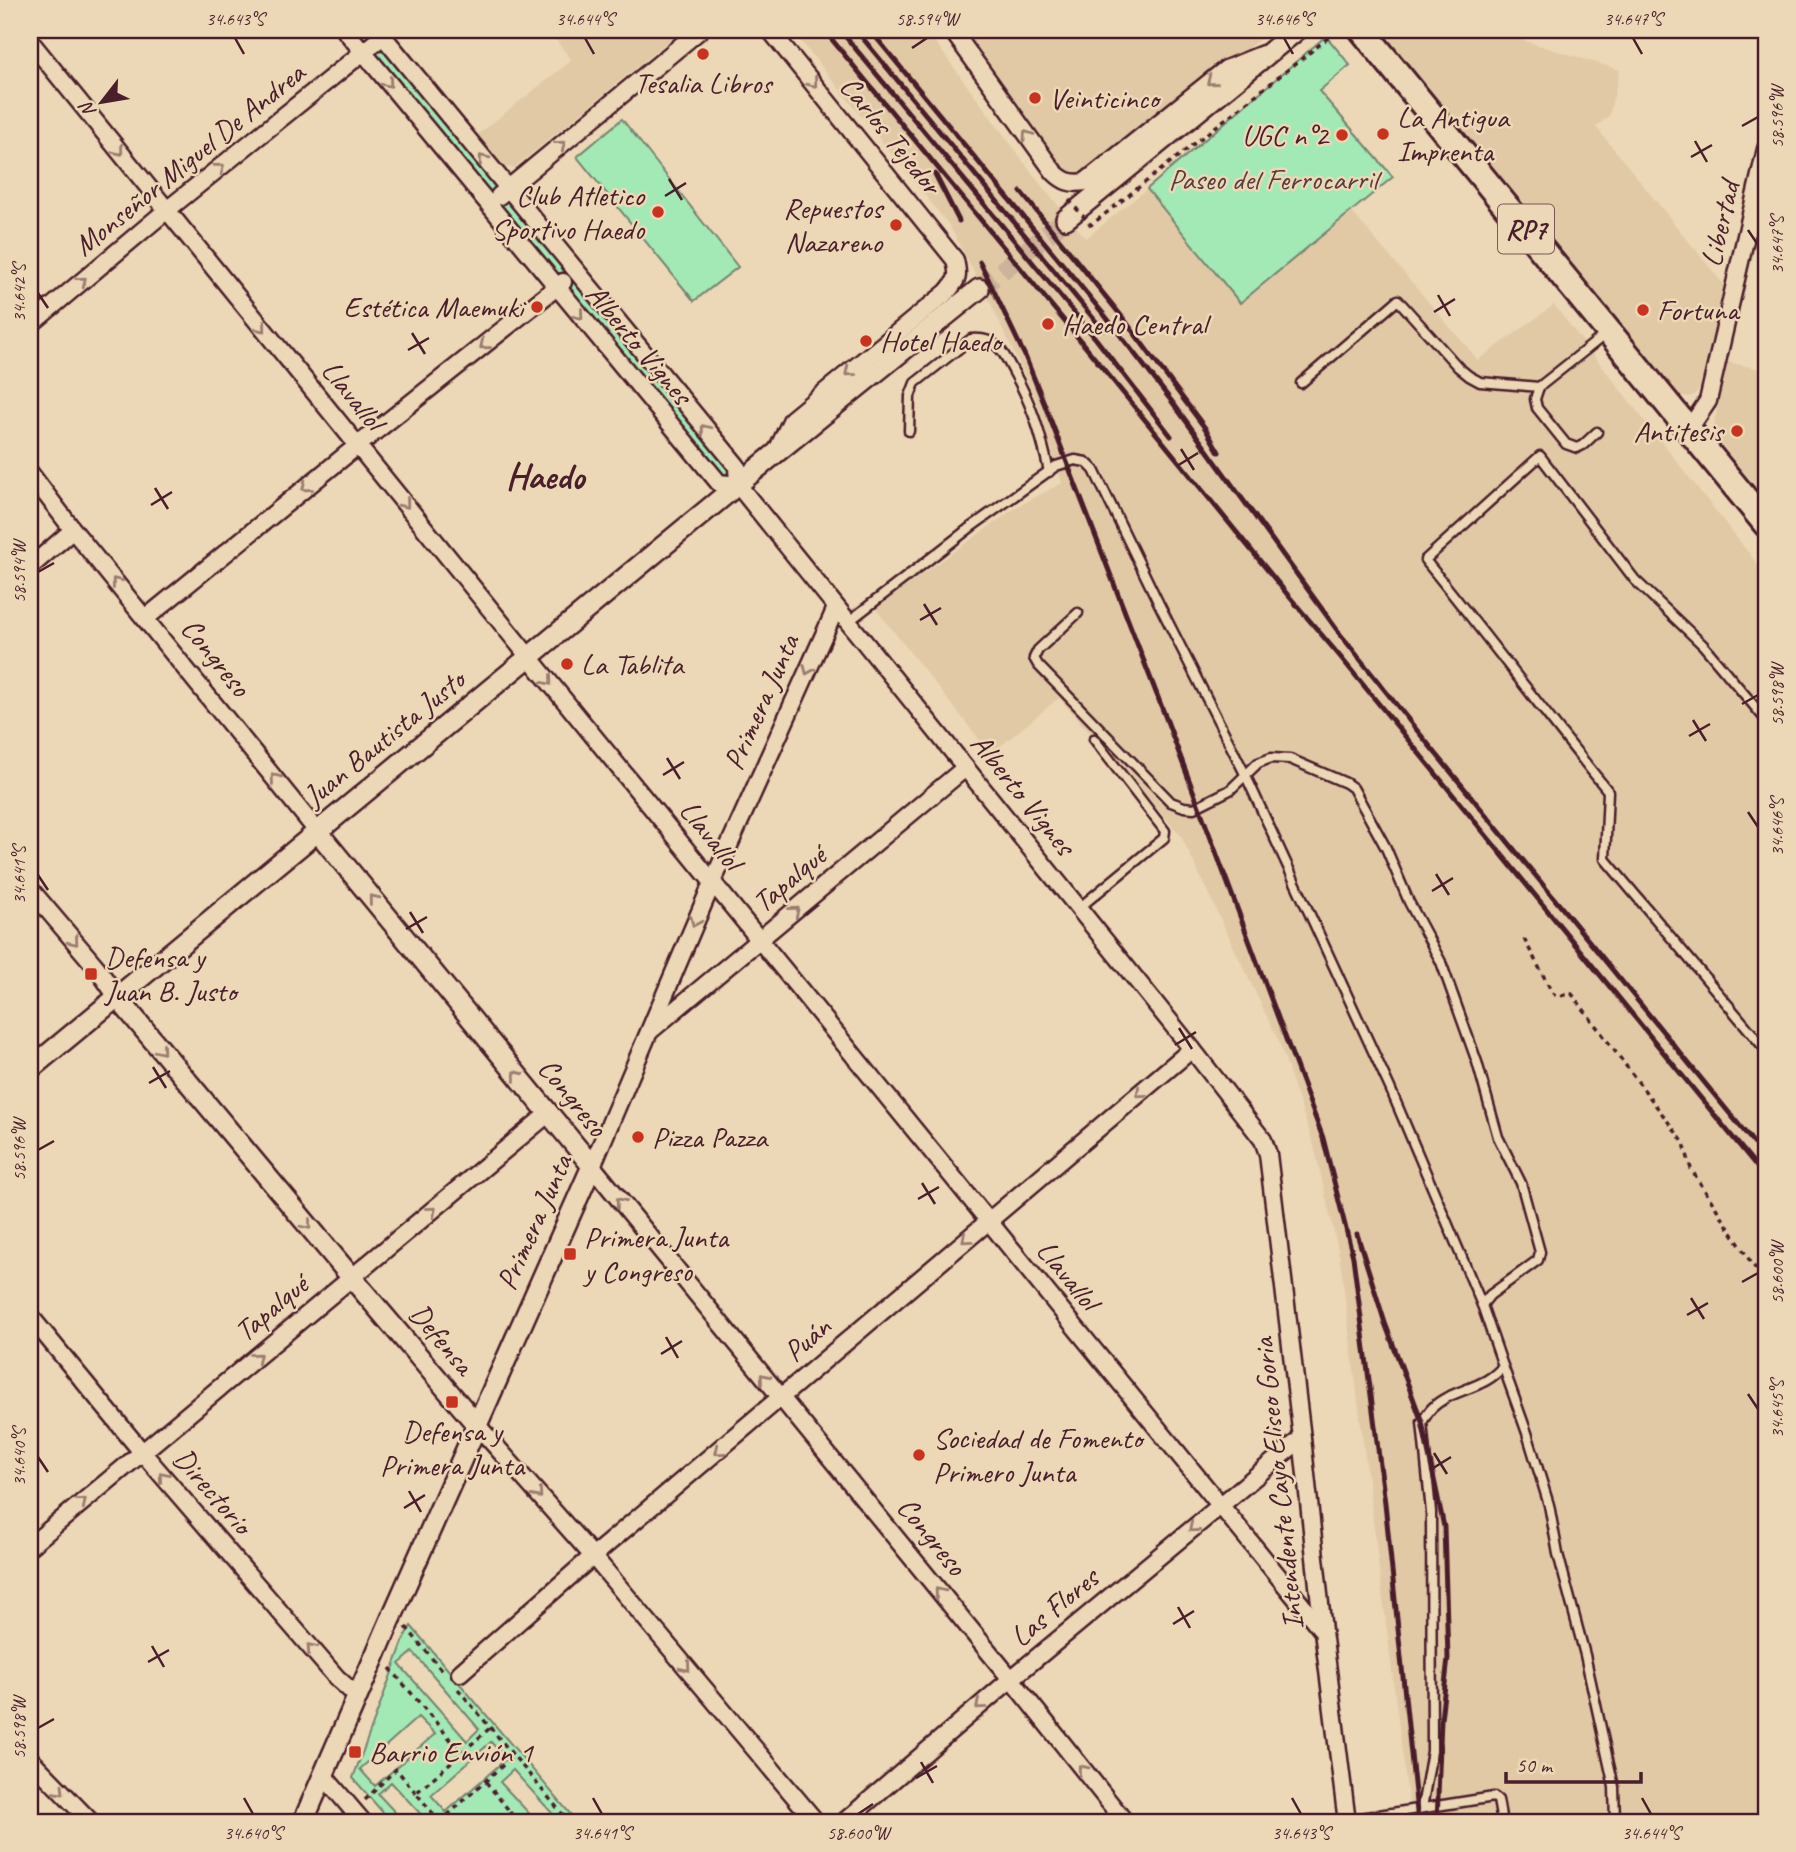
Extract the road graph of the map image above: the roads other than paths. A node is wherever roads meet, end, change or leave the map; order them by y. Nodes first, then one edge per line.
1 (345, 30) edge
2 (700, 30) edge
3 (770, 30) edge
4 (952, 30) edge
5 (1297, 30) edge
6 (1362, 30) edge
7 (381, 33) edge
8 (30, 41) edge
9 (1272, 51) junction
10 (364, 53) junction
11 (1766, 149) edge
12 (508, 189) junction
13 (489, 204) junction
14 (167, 210) junction
15 (1067, 210) tunnel mouth
16 (575, 272) junction
17 (957, 281) joint
18 (556, 287) junction
19 (979, 289) tunnel mouth
20 (30, 325) edge
21 (1609, 331) junction
22 (1301, 383) dead end
23 (1539, 387) junction
24 (1689, 429) junction
25 (909, 430) dead end
26 (1597, 432) dead end
27 (358, 446) junction
28 (776, 453) junction
29 (1049, 472) junction
30 (30, 473) edge
31 (738, 485) junction
32 (1766, 524) edge
33 (73, 530) junction
34 (30, 567) edge
35 (836, 608) junction
36 (1078, 613) dead end
37 (146, 618) junction
38 (848, 622) junction
39 (529, 657) junction
40 (1766, 720) edge
41 (1094, 740) dead end
42 (965, 768) junction
43 (1245, 774) junction
44 (317, 831) junction
45 (713, 881) junction
46 (30, 889) edge
47 (1079, 908) junction
48 (760, 940) junction
49 (117, 998) junction
50 (649, 1033) junction
51 (1192, 1049) junction
52 (1766, 1050) edge
53 (30, 1069) edge
54 (549, 1113) junction
55 (1263, 1140) joint
56 (592, 1166) junction
57 (987, 1221) junction
58 (352, 1278) junction
59 (1482, 1305) junction
60 (30, 1316) edge
61 (1503, 1366) junction
62 (780, 1399) junction
63 (477, 1425) junction
64 (1302, 1438) junction
65 (142, 1452) junction
66 (1221, 1505) junction
67 (30, 1546) edge
68 (593, 1556) junction
69 (1323, 1631) junction
70 (460, 1673) dead end
71 (1011, 1679) junction
72 (358, 1697) junction
73 (30, 1759) edge
74 (323, 1775) junction
75 (1422, 1808) junction
76 (358, 1816) edge
77 (1347, 1821) edge
78 (91, 1822) edge
79 (303, 1822) edge
80 (816, 1822) edge
81 (844, 1822) edge
82 (1125, 1822) edge
83 (1502, 1822) edge
84 (1615, 1822) edge

1 - 10 street, Alberto Vignes
12 -> 2 street
3 -> 17 street, Carlos Tejedor
9 -> 4 street
5 - 9 street
6 - 21 main road, RP7
7 - 10 street, Monseñor Miguel De Andrea
12 -> 7 street, Alberto Vignes
8 -> 14 street, Llavallol
9 - 15 street
10 -> 13 street, Alberto Vignes
14 -> 10 street, Monseñor Miguel De Andrea
11 - 24 street, Libertad
12 - 13 street
12 - 16 street, Alberto Vignes
13 - 18 street, Alberto Vignes
20 -> 14 street, Monseñor Miguel De Andrea
14 -> 27 street, Llavallol
16 - 18 street
31 -> 16 street, Alberto Vignes
17 -> 28 street, Juan Bautista Justo
18 -> 27 street
18 -> 31 street, Alberto Vignes
19 - 28 street, Juan Bautista Justo
21 - 23 lane
21 - 24 main road, RP7
22 - 23 lane
23 - 26 lane
24 - 32 main road, RP7
25 - 29 lane
27 -> 37 street
27 -> 39 street, Llavallol
28 - 31 street, Juan Bautista Justo
29 - 38 lane
29 - 43 lane
30 - 33 street, Congreso
31 - 35 street, Alberto Vignes
31 - 39 street, Juan Bautista Justo
33 - 34 street
37 -> 33 street, Congreso
35 - 38 street, Alberto Vignes
35 -> 45 street, Primera Junta
36 - 43 lane
44 -> 37 street, Congreso
38 - 42 street, Alberto Vignes
39 - 44 street, Juan Bautista Justo
39 -> 45 street, Llavallol
40 - 52 lane
41 - 47 lane
42 - 47 street, Alberto Vignes
48 -> 42 street, Tapalqué
43 - 59 lane
43 - 59 lane
44 - 49 street, Juan Bautista Justo
54 -> 44 street, Congreso
45 - 48 street, Llavallol
45 -> 50 street, Primera Junta
46 -> 49 street, Defensa
47 - 51 street, Alberto Vignes
48 - 50 street, Tapalqué
48 - 57 street, Llavallol
49 - 53 street, Juan Bautista Justo
49 -> 58 street, Defensa
50 - 56 street, Primera Junta
51 - 55 street, Alberto Vignes
51 -> 57 street, Puán
54 - 56 street, Congreso
58 -> 54 street, Tapalqué
55 - 64 street, Intendente Cayo Eliseo Goria
62 -> 56 street, Congreso
56 - 63 street, Primera Junta
57 -> 62 street, Puán
57 - 66 street, Llavallol
58 - 63 street, Defensa
65 -> 58 street, Tapalqué
59 - 61 lane
60 - 65 street, Directorio
61 - 75 lane
61 - 84 lane
62 -> 68 street, Puán
71 -> 62 street, Congreso
63 -> 68 street, Defensa
63 - 72 street, Primera Junta
64 - 66 street, Las Flores
64 - 69 street, Intendente Cayo Eliseo Goria
67 -> 65 street, Tapalqué
72 -> 65 street, Directorio
66 - 69 street, Llavallol
66 -> 71 street, Las Flores
68 - 70 street, Puán
68 -> 80 street, Defensa
69 - 77 street, Intendente Cayo Eliseo Goria
71 -> 81 street, Las Flores
82 -> 71 street, Congreso
72 - 74 street, Primera Junta
73 -> 78 street
74 - 76 street
74 - 79 street, Primera Junta
75 - 77 lane
75 - 83 lane

